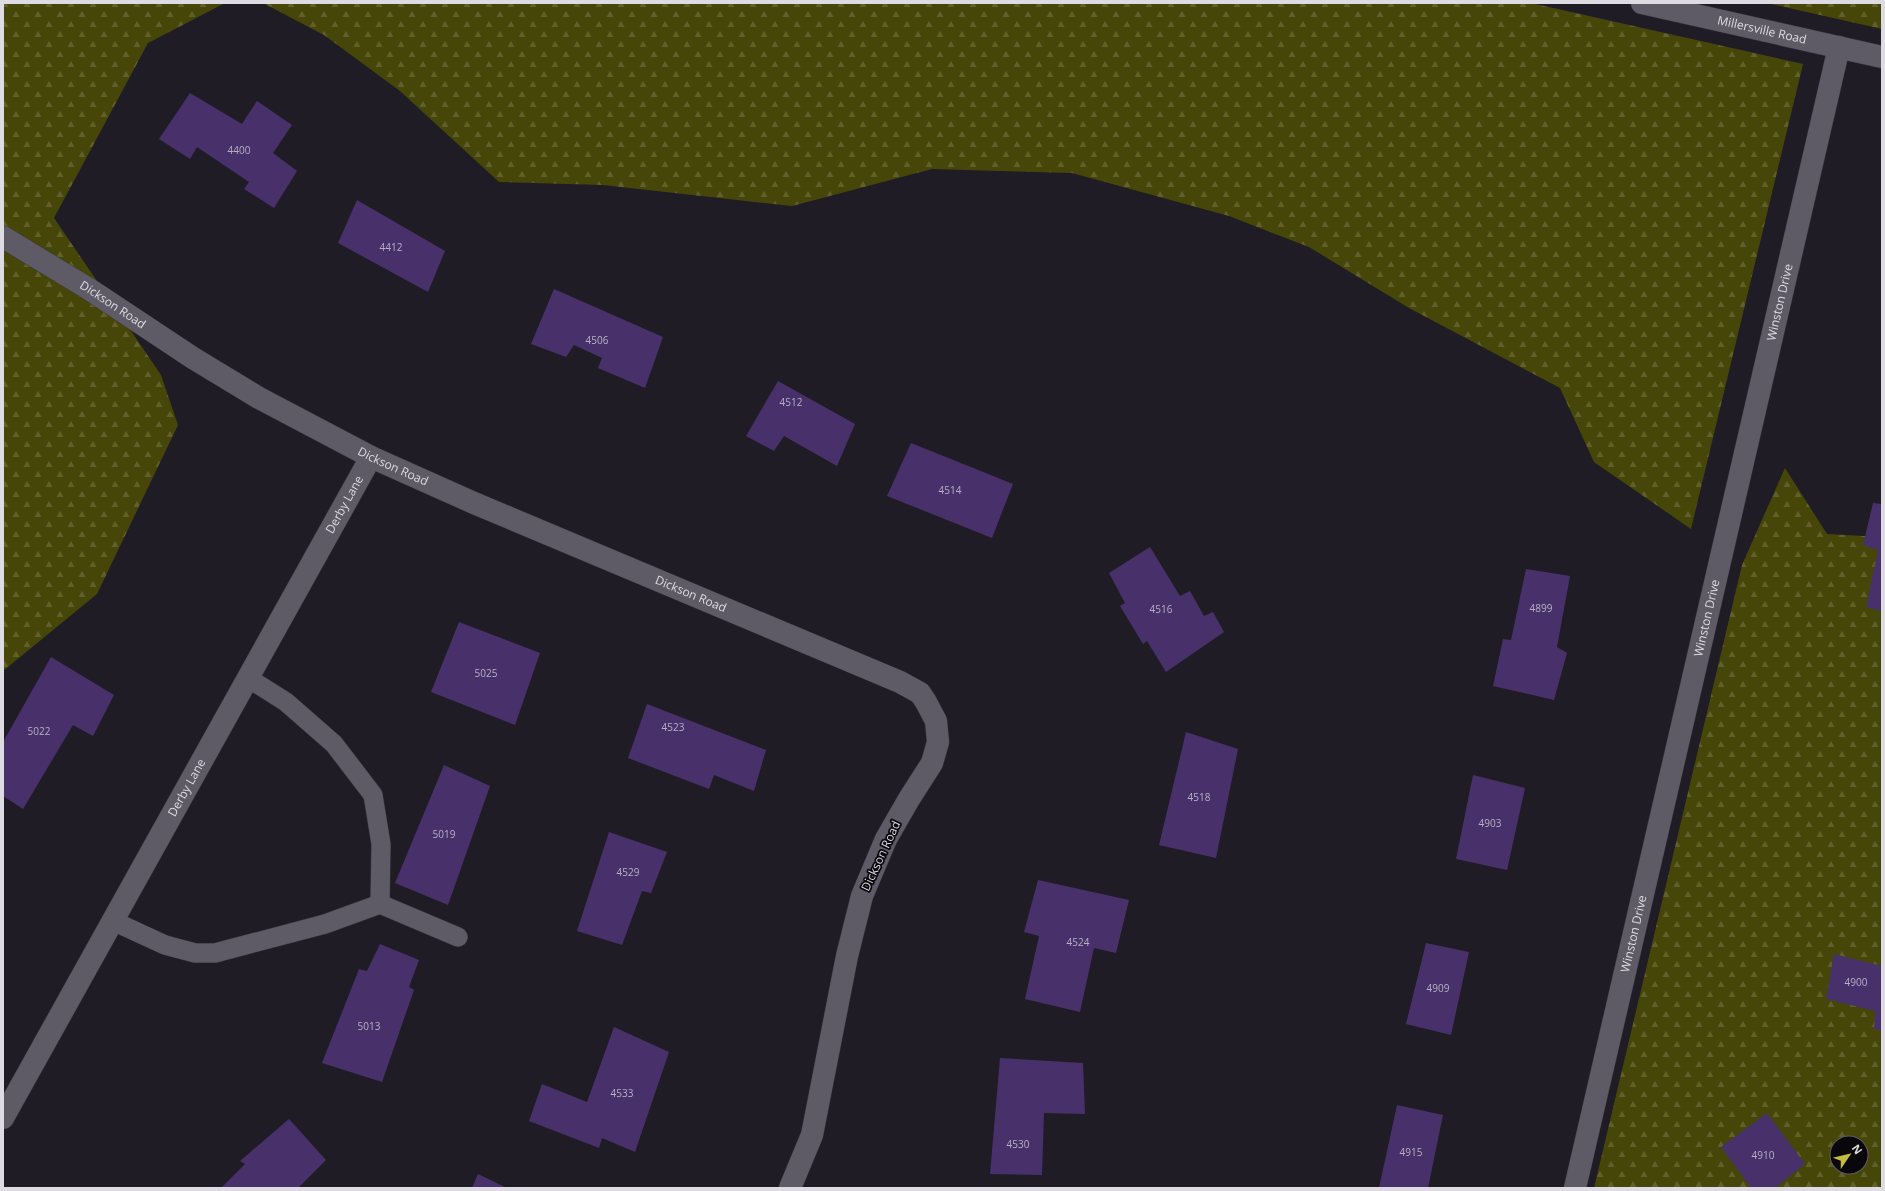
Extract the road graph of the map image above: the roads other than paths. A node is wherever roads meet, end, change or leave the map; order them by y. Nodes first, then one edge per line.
1 (1642, 3) edge
2 (1839, 47) junction
3 (1882, 57) edge
4 (3, 237) edge
5 (371, 457) junction
6 (248, 678) junction
7 (380, 904) junction
8 (113, 921) junction
9 (458, 937) dead end
10 (3, 1118) edge
11 (790, 1188) edge
12 (1575, 1188) edge

1 - 2 street, Millersville Road
2 - 3 street, Millersville Road
2 - 12 street, Winston Drive
4 - 5 street, Dickson Road
5 - 6 street, Derby Lane
5 - 11 street, Dickson Road
6 - 7 lane
6 - 8 street, Derby Lane
7 - 8 lane
7 - 9 lane
8 - 10 street, Derby Lane

